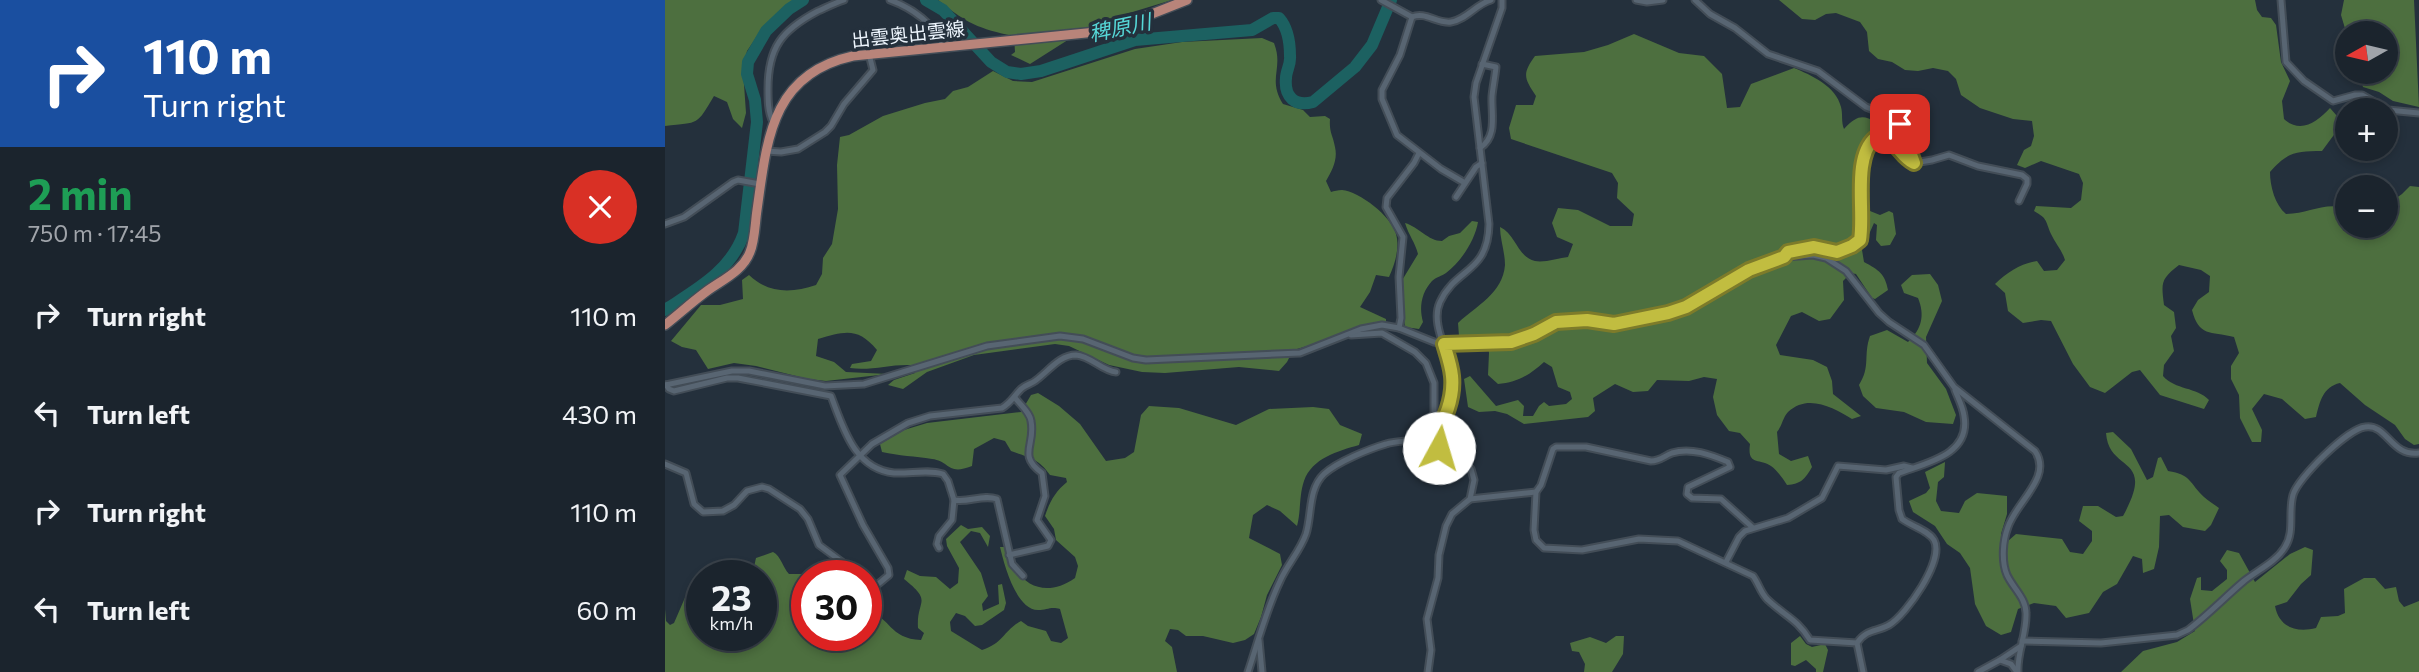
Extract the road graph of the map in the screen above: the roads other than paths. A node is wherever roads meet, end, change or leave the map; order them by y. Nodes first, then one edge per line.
1 (843, 0) edge
2 (890, 0) edge
3 (1187, 0) edge
4 (1382, 0) edge
5 (1491, 0) edge
6 (1502, 0) edge
7 (1636, 0) edge
8 (1663, 0) edge
9 (1695, 0) edge
10 (2281, 0) edge
11 (1412, 17) junction
12 (944, 47) junction
13 (869, 54) junction
14 (1482, 64) junction
15 (2419, 113) edge
16 (773, 121) junction
17 (1480, 148) junction
18 (765, 151) junction
19 (1419, 153) junction
20 (1482, 163) junction
21 (1914, 163) junction
22 (1465, 183) junction
23 (758, 184) junction
24 (1456, 197) dead end
25 (2019, 201) dead end
26 (665, 224) edge
27 (1784, 257) junction
28 (665, 325) edge
29 (1399, 328) junction
30 (1348, 334) junction
31 (1444, 344) junction
32 (1116, 372) dead end
33 (666, 385) edge
34 (1954, 387) junction
35 (1015, 398) junction
36 (1430, 436) junction
37 (2419, 453) edge
38 (860, 455) junction
39 (665, 464) edge
40 (1912, 468) junction
41 (1536, 492) junction
42 (1470, 499) junction
43 (954, 500) junction
44 (1752, 527) junction
45 (939, 548) dead end
46 (1009, 555) junction
47 (839, 560) edge
48 (1726, 562) junction
49 (1023, 576) dead end
50 (882, 581) edge
51 (1259, 640) junction
52 (1857, 643) junction
53 (2022, 644) junction
54 (2000, 660) junction
55 (1248, 672) edge
56 (1262, 672) edge
57 (1428, 672) edge
58 (1863, 672) edge
59 (1978, 672) edge
60 (2017, 672) edge

1 - 16 street
2 - 12 street
3 - 12 main road, 出雲奥出雲線
4 - 11 street
5 - 11 street
6 - 14 street
7 - 8 street
9 - 21 street
10 - 15 street
11 - 19 street
12 - 13 main road, 出雲奥出雲線
13 - 16 main road, 出雲奥出雲線
13 - 18 street
14 - 17 street
14 - 17 street
16 - 18 main road, 出雲奥出雲線
17 - 20 street
18 - 23 main road, 出雲奥出雲線
19 - 22 street
19 - 29 street
20 - 22 street
20 - 31 street
21 - 25 street
21 - 27 street
22 - 24 street
23 - 26 street
23 - 28 main road, 出雲奥出雲線
27 - 31 street
27 - 34 street
29 - 30 street
29 - 31 street
30 - 33 street
30 - 36 street
31 - 36 street
32 - 35 street
33 - 38 street
34 - 40 street
34 - 53 street
35 - 38 street
35 - 46 street
36 - 42 street
36 - 51 street
37 - 53 street
38 - 43 street
38 - 50 street
39 - 47 street
40 - 44 street
40 - 52 street
41 - 42 street
41 - 44 street
41 - 48 street
42 - 57 street
43 - 45 street
43 - 46 street
44 - 48 street
46 - 49 street
48 - 52 street
51 - 55 street
51 - 56 street
52 - 58 street
53 - 54 street
53 - 60 street
54 - 59 street
54 - 60 street

